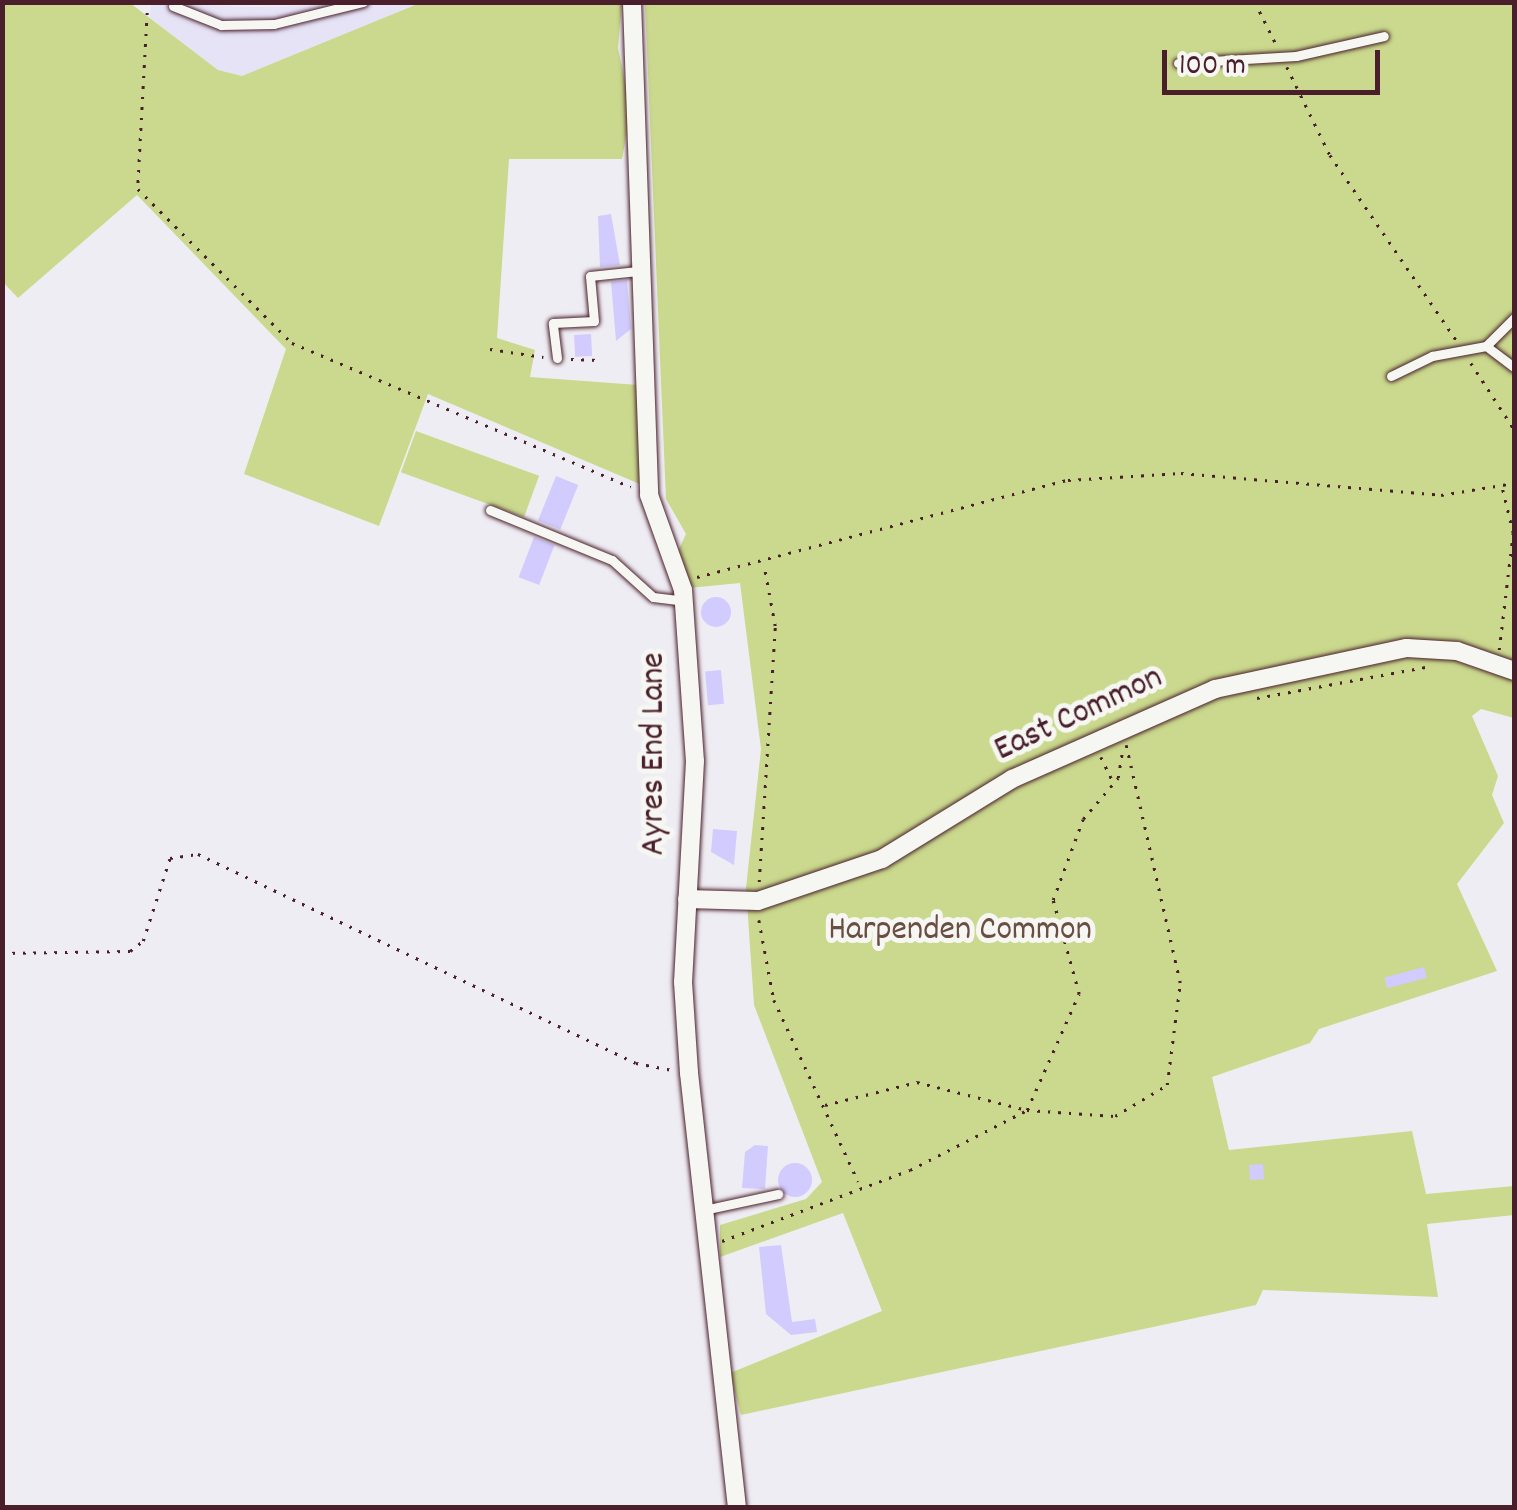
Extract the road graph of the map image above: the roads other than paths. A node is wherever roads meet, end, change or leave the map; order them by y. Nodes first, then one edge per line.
1 (364, 2) edge
2 (632, 2) edge
3 (173, 6) dead end
4 (1384, 36) dead end
5 (1178, 63) dead end
6 (638, 271) junction
7 (1514, 318) edge
8 (1486, 346) junction
9 (556, 358) dead end
10 (1514, 367) edge
11 (1391, 376) dead end
12 (490, 510) dead end
13 (684, 601) junction
14 (1506, 667) edge
15 (687, 899) junction
16 (778, 1194) dead end
17 (701, 1211) junction
18 (737, 1508) edge

1 - 3 lane
2 - 6 street, Ayres End Lane
4 - 5 lane
6 - 9 lane
6 - 13 street, Ayres End Lane
7 - 8 lane
8 - 10 lane
8 - 11 lane
12 - 13 lane
13 - 15 street, Ayres End Lane
14 - 15 street, East Common
15 - 17 street, Ayres End Lane
16 - 17 lane
17 - 18 street, Ayres End Lane

